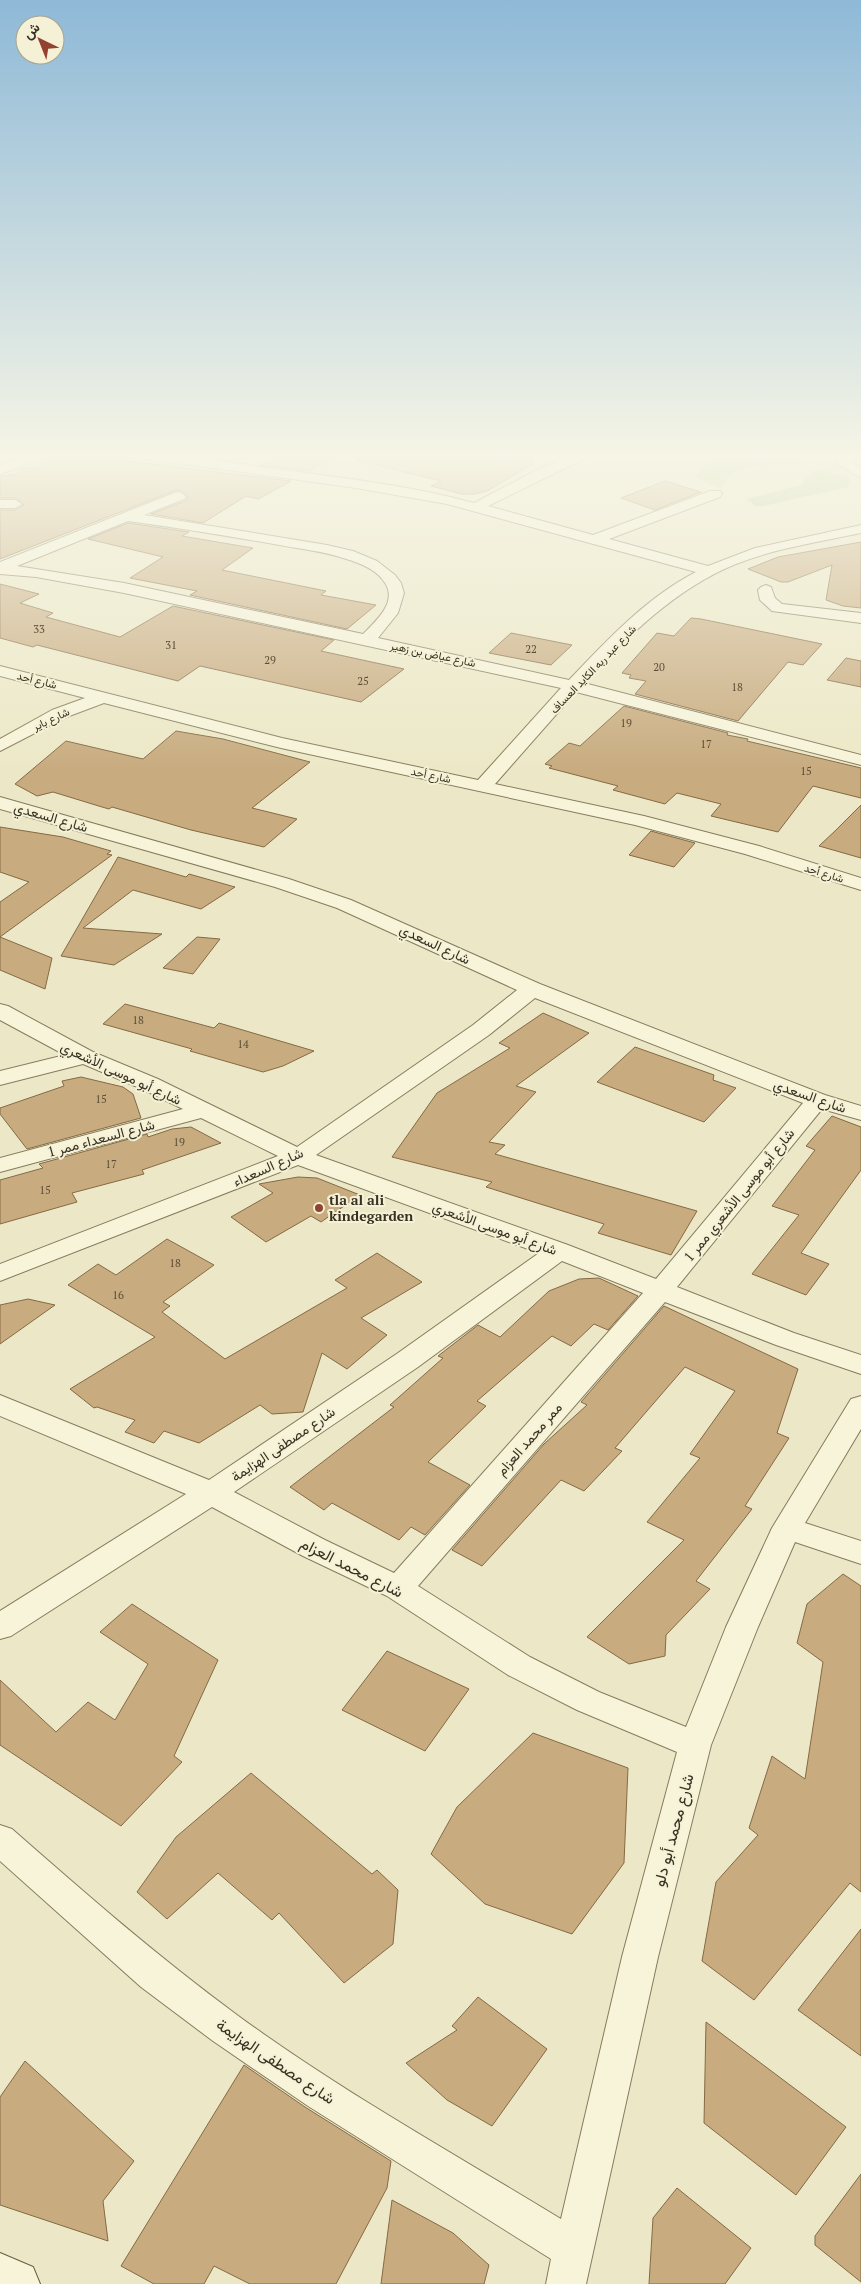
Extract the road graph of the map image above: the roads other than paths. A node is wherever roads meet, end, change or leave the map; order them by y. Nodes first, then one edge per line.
1 (24, 559) edge
2 (358, 559) edge
3 (662, 559) edge
4 (738, 559) edge
5 (0, 568) edge
6 (708, 571) junction
7 (766, 590) dead end
8 (861, 618) edge
9 (366, 640) junction
10 (0, 671) edge
11 (61, 686) junction
12 (574, 686) junction
13 (104, 697) junction
14 (0, 738) edge
15 (0, 746) edge
16 (861, 760) edge
17 (484, 786) junction
18 (0, 803) edge
19 (861, 884) edge
20 (532, 989) junction
21 (0, 1011) edge
22 (85, 1057) junction
23 (0, 1078) edge
24 (818, 1100) junction
25 (202, 1111) junction
26 (861, 1113) edge
27 (298, 1157) junction
28 (0, 1165) edge
29 (559, 1251) junction
30 (0, 1273) edge
31 (661, 1290) junction
32 (861, 1365) edge
33 (0, 1405) edge
34 (861, 1406) edge
35 (211, 1493) junction
36 (787, 1528) junction
37 (861, 1554) edge
38 (398, 1588) junction
39 (0, 1627) edge
40 (695, 1746) junction
41 (0, 1840) edge
42 (571, 2267) edge
43 (0, 2277) edge
44 (16, 2284) edge

1 - 5 street
2 - 9 street
3 - 6 street
4 - 6 street, شارع عبد ربه الكايد العساف
5 - 9 street, شارع عياض بن زهير
6 - 12 street, شارع عبد ربه الكايد العساف
7 - 8 street
9 - 12 street, شارع عياض بن زهير
10 - 11 street, شارع أحد
11 - 13 street, شارع أحد
11 - 14 street, شارع باير
12 - 16 street, شارع عياض بن زهير
12 - 17 street, شارع عبد ربه الكايد العساف
13 - 15 street, شارع باير
13 - 17 street, شارع أحد
17 - 19 street, شارع أحد
18 - 20 street, شارع السعدي
20 - 24 street, شارع السعدي
20 - 27 street, شارع السعداء
21 - 22 street, شارع أبو موسى الأشعري
22 - 23 street
22 - 25 street, شارع أبو موسى الأشعري
24 - 26 street, شارع السعدي
24 - 31 street, شارع أبو موسى الأشعري ممر 1
25 - 27 street, شارع أبو موسى الأشعري
25 - 28 street, شارع السعداء ممر 1
27 - 29 street, شارع أبو موسى الأشعري
27 - 30 street, شارع السعداء
29 - 31 street, شارع أبو موسى الأشعري
29 - 35 street, شارع مصطفى الهزايمة
31 - 32 street, شارع أبو موسى الأشعري
31 - 38 street, ممر محمد العزام
33 - 35 street, شارع محمد العزام
34 - 36 street, شارع محمد أبو دلو
35 - 38 street, شارع محمد العزام
35 - 39 street, شارع مصطفى الهزايمة
36 - 37 street
36 - 40 street, شارع محمد أبو دلو
38 - 40 street, شارع محمد العزام
40 - 42 street, شارع محمد أبو دلو
41 - 42 street, شارع مصطفى الهزايمة
43 - 44 street

